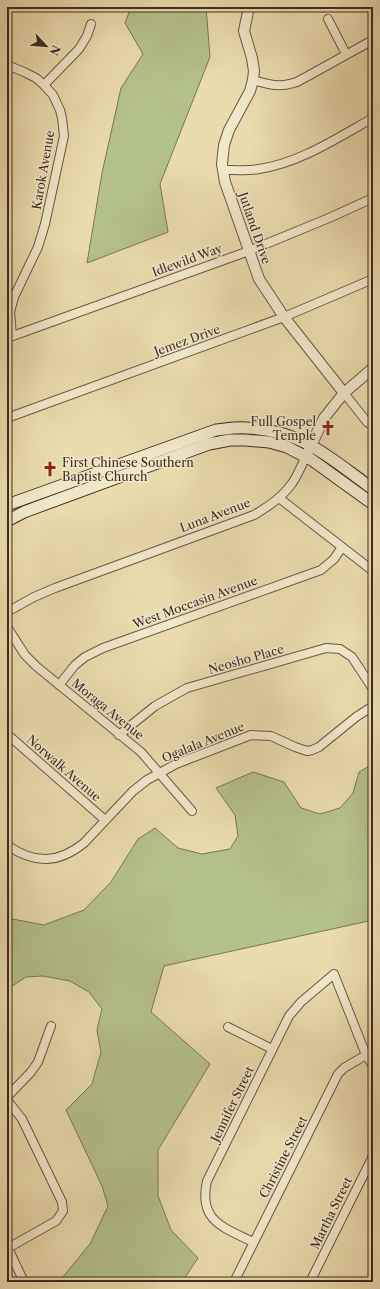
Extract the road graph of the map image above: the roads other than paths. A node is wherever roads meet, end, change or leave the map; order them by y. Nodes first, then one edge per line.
1 (249, 7) edge
2 (328, 19) dead end
3 (91, 24) dead end
4 (373, 40) edge
5 (346, 54) junction
6 (7, 67) edge
7 (253, 80) junction
8 (44, 85) junction
9 (373, 118) edge
10 (222, 170) junction
11 (373, 198) edge
12 (249, 251) junction
13 (373, 279) edge
14 (284, 317) junction
15 (9, 337) edge
16 (373, 368) edge
17 (344, 393) junction
18 (7, 418) edge
19 (373, 426) edge
20 (311, 444) junction
21 (306, 456) junction
22 (373, 489) edge
23 (279, 498) junction
24 (373, 504) edge
25 (7, 505) edge
26 (7, 521) edge
27 (342, 547) junction
28 (373, 571) edge
29 (7, 612) edge
30 (7, 627) edge
31 (59, 685) junction
32 (373, 689) edge
33 (373, 706) edge
34 (7, 734) edge
35 (119, 735) junction
36 (160, 772) junction
37 (192, 811) dead end
38 (105, 820) junction
39 (7, 845) edge
40 (50, 1026) dead end
41 (228, 1027) dead end
42 (272, 1049) junction
43 (366, 1055) junction
44 (373, 1066) edge
45 (7, 1097) edge
46 (7, 1100) edge
47 (373, 1156) edge
48 (253, 1242) junction
49 (8, 1247) edge
50 (24, 1282) edge
51 (234, 1282) edge
52 (310, 1282) edge

1 - 7 street, Jutland Drive
2 - 5 street
3 - 8 street
4 - 5 street
5 - 7 street
6 - 8 street
7 - 10 street, Jutland Drive
8 - 15 street, Karok Avenue
9 - 10 street
10 - 12 street, Jutland Drive
11 - 12 street, Idlewild Way
12 - 14 street, Jutland Drive
12 - 15 street, Idlewild Way
13 - 14 street, Jemez Drive
14 - 17 street, Jutland Drive
14 - 18 street, Jemez Drive
16 - 17 street, Luna Avenue
17 - 19 street, Jutland Drive
17 - 20 street, Luna Avenue
20 - 21 street, Luna Avenue
20 - 22 main road
20 - 25 main road
21 - 23 street, Luna Avenue
21 - 24 main road
21 - 26 main road
23 - 27 street
23 - 29 street, Luna Avenue
27 - 28 street
27 - 31 street, West Moccasin Avenue
30 - 31 street, Moraga Avenue
31 - 35 street, Moraga Avenue
32 - 35 street, Neosho Place
33 - 36 street, Ogalala Avenue
34 - 38 street, Norwalk Avenue
35 - 36 street, Moraga Avenue
36 - 37 street, Moraga Avenue
36 - 38 street, Ogalala Avenue
38 - 39 street, Ogalala Avenue
40 - 45 street
41 - 42 street
42 - 43 street, Jennifer Street
42 - 48 street, Jennifer Street
43 - 44 street
43 - 48 street, Christine Street
46 - 49 street
47 - 52 street, Martha Street
48 - 51 street, Christine Street
49 - 50 street

